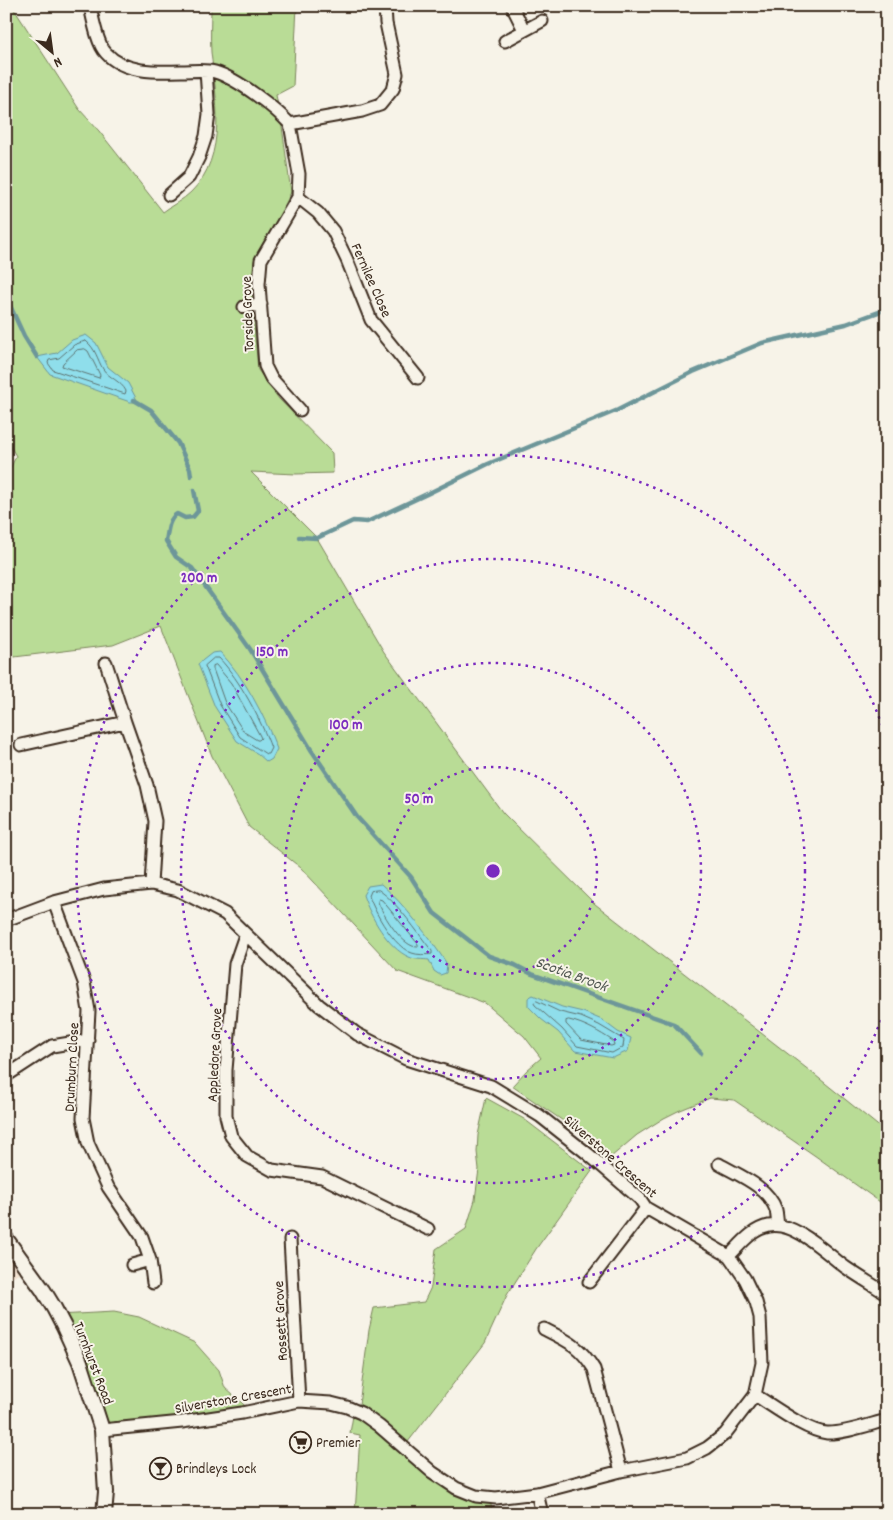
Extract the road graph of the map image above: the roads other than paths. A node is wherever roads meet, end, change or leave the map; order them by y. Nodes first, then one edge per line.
1 (90, 6) edge
2 (385, 6) edge
3 (512, 6) edge
4 (542, 21) dead end
5 (524, 30) junction
6 (505, 41) dead end
7 (206, 71) junction
8 (290, 124) junction
9 (169, 195) dead end
10 (298, 197) junction
11 (261, 304) junction
12 (244, 307) dead end
13 (418, 378) dead end
14 (300, 410) dead end
15 (106, 663) dead end
16 (125, 722) junction
17 (21, 745) dead end
18 (150, 884) junction
19 (54, 902) junction
20 (6, 920) edge
21 (244, 934) junction
22 (88, 1040) junction
23 (6, 1076) edge
24 (719, 1164) dead end
25 (646, 1208) junction
26 (778, 1225) junction
27 (428, 1229) dead end
28 (6, 1239) edge
29 (290, 1239) dead end
30 (730, 1256) junction
31 (150, 1260) junction
32 (132, 1265) dead end
33 (589, 1282) dead end
34 (152, 1283) dead end
35 (887, 1294) edge
36 (544, 1329) dead end
37 (755, 1395) junction
38 (299, 1401) junction
39 (887, 1420) edge
40 (102, 1430) junction
41 (620, 1471) junction
42 (537, 1493) junction
43 (104, 1514) edge
44 (542, 1514) edge

1 - 7 street
2 - 8 street
3 - 5 street
4 - 5 street
5 - 6 street
7 - 8 street
7 - 9 street
8 - 10 street, Torside Grove
10 - 11 street, Torside Grove
10 - 13 street, Fernilee Close
11 - 12 street
11 - 14 street, Torside Grove
15 - 16 street
16 - 17 street
16 - 18 street
18 - 19 street, Silverstone Crescent
18 - 21 street, Silverstone Crescent
19 - 20 street, Silverstone Crescent
19 - 22 street, Drumburn Close
21 - 25 street, Silverstone Crescent
21 - 27 street, Appledore Grove
22 - 23 street
22 - 31 street, Drumburn Close
24 - 26 street
25 - 30 street, Silverstone Crescent
25 - 33 street
26 - 30 street
26 - 35 street
28 - 40 street, Turnhurst Road
29 - 38 street, Rossett Grove
30 - 37 street, Silverstone Crescent
31 - 32 street
31 - 34 street, Drumburn Close
36 - 41 street
37 - 39 street
37 - 41 street, Silverstone Crescent
38 - 40 street, Silverstone Crescent
38 - 42 street, Silverstone Crescent
40 - 43 street, Turnhurst Road
41 - 42 street, Silverstone Crescent
42 - 44 street

